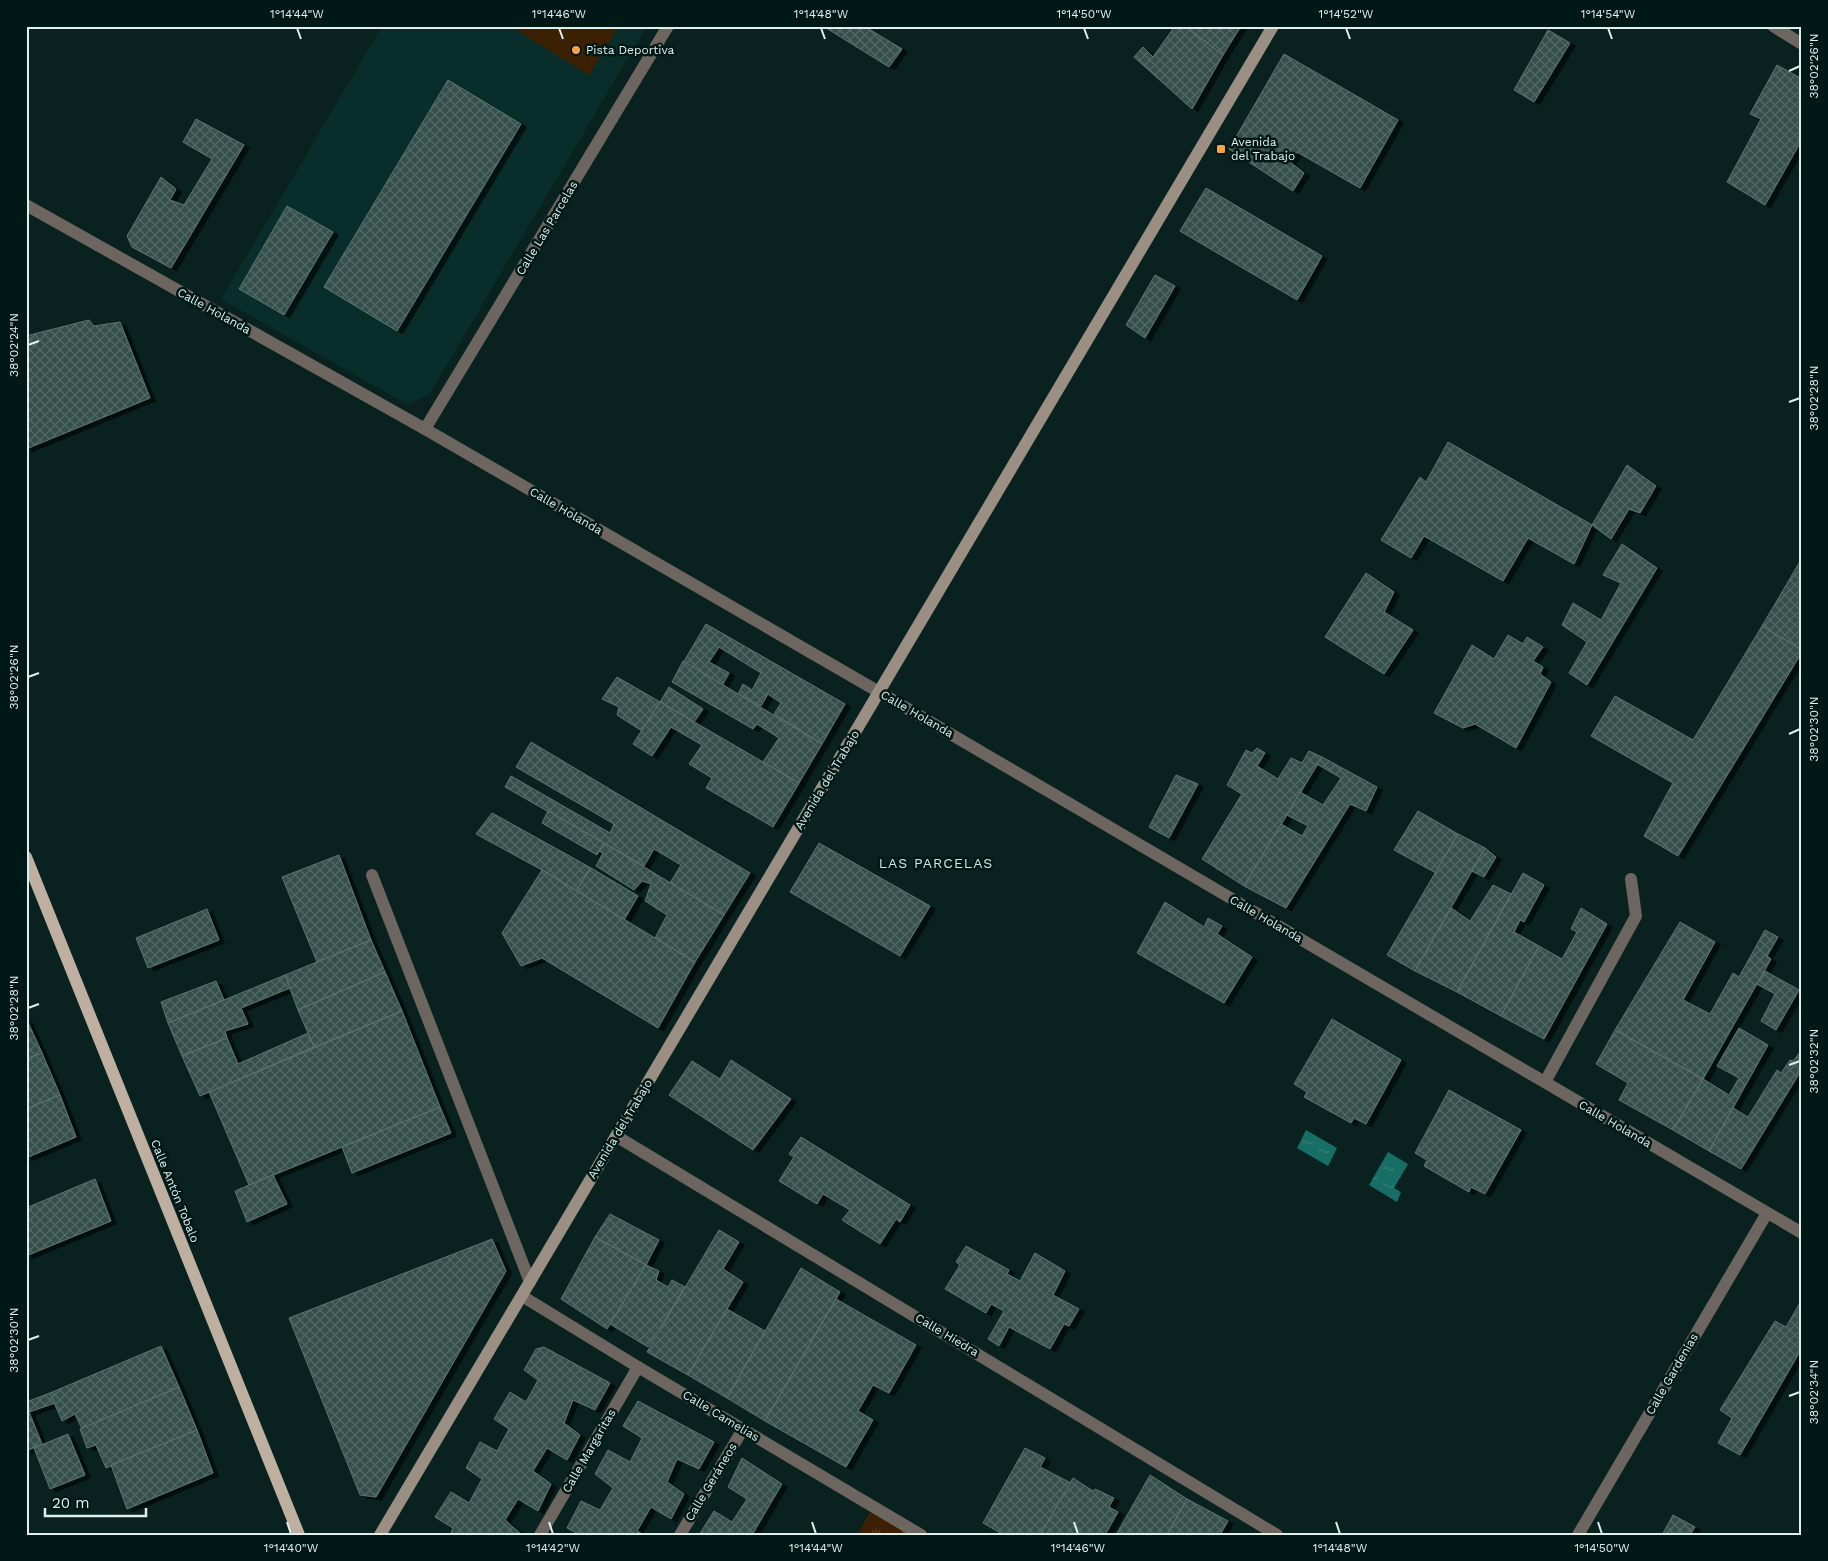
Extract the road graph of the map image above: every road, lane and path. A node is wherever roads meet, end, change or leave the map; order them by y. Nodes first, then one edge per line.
1 (668, 26) edge
2 (1273, 26) edge
3 (1773, 26) edge
4 (1802, 44) edge
5 (26, 204) edge
6 (425, 429) junction
7 (879, 692) junction
8 (26, 857) edge
9 (372, 875) dead end
10 (1631, 879) dead end
11 (1545, 1082) junction
12 (616, 1136) junction
13 (1767, 1212) junction
14 (1802, 1233) edge
15 (530, 1282) junction
16 (522, 1296) junction
17 (638, 1368) junction
18 (743, 1429) junction
19 (299, 1535) edge
20 (380, 1535) edge
21 (540, 1535) edge
22 (680, 1535) edge
23 (921, 1535) edge
24 (1277, 1535) edge
25 (1578, 1535) edge

1 - 6 street, Calle Las Parcelas
2 - 7 street, Avenida del Trabajo
3 - 4 street
5 - 6 street, Calle Holanda
6 - 7 street, Calle Holanda
7 - 11 street, Calle Holanda
7 - 12 street, Avenida del Trabajo
8 - 19 main road, Calle Antón Tobalo
9 - 15 street
10 - 11 street
11 - 13 street, Calle Holanda
12 - 15 street, Avenida del Trabajo
12 - 24 street, Calle Hiedra
13 - 14 street, Calle Holanda
13 - 25 street, Calle Gardenias
15 - 16 street, Avenida del Trabajo
16 - 17 street, Calle Camelias
16 - 20 street, Avenida del Trabajo
17 - 18 street, Calle Camelias
17 - 21 street, Calle Margaritas
18 - 22 street, Calle Geráneos
18 - 23 street, Calle Camelias

